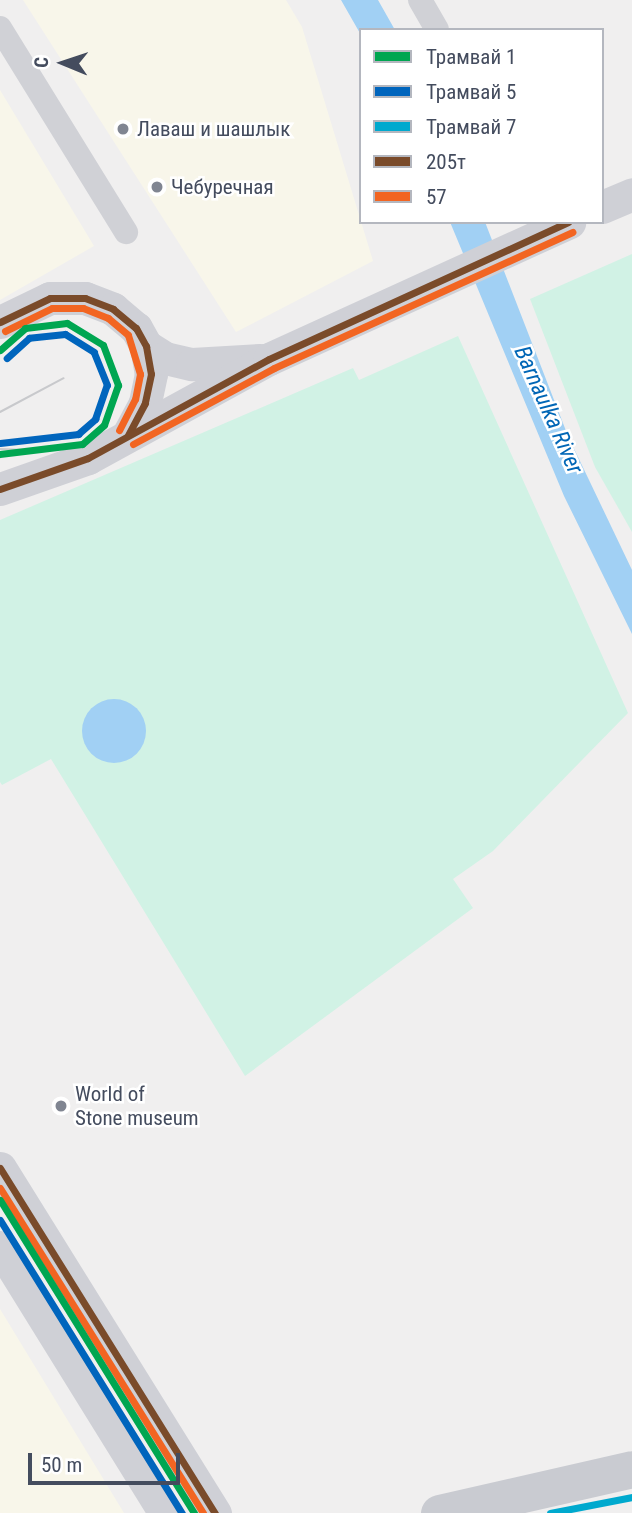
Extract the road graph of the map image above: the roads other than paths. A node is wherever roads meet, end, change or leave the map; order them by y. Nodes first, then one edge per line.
1 (420, 0) edge
2 (0, 28) edge
3 (436, 28) edge
4 (632, 194) edge
5 (604, 206) edge
6 (557, 228) edge
7 (126, 232) dead end
8 (0, 322) edge
9 (146, 346) junction
10 (269, 359) junction
11 (128, 435) junction
12 (0, 489) edge
13 (0, 1168) edge
14 (0, 1247) edge
15 (632, 1469) edge
16 (165, 1513) edge
17 (215, 1513) edge
18 (439, 1513) edge

1 - 3 street
2 - 7 street
4 - 5 street
6 - 10 street
8 - 9 street
9 - 10 street
9 - 11 street
10 - 11 street
11 - 12 street
13 - 17 street
14 - 16 street
15 - 18 main road

